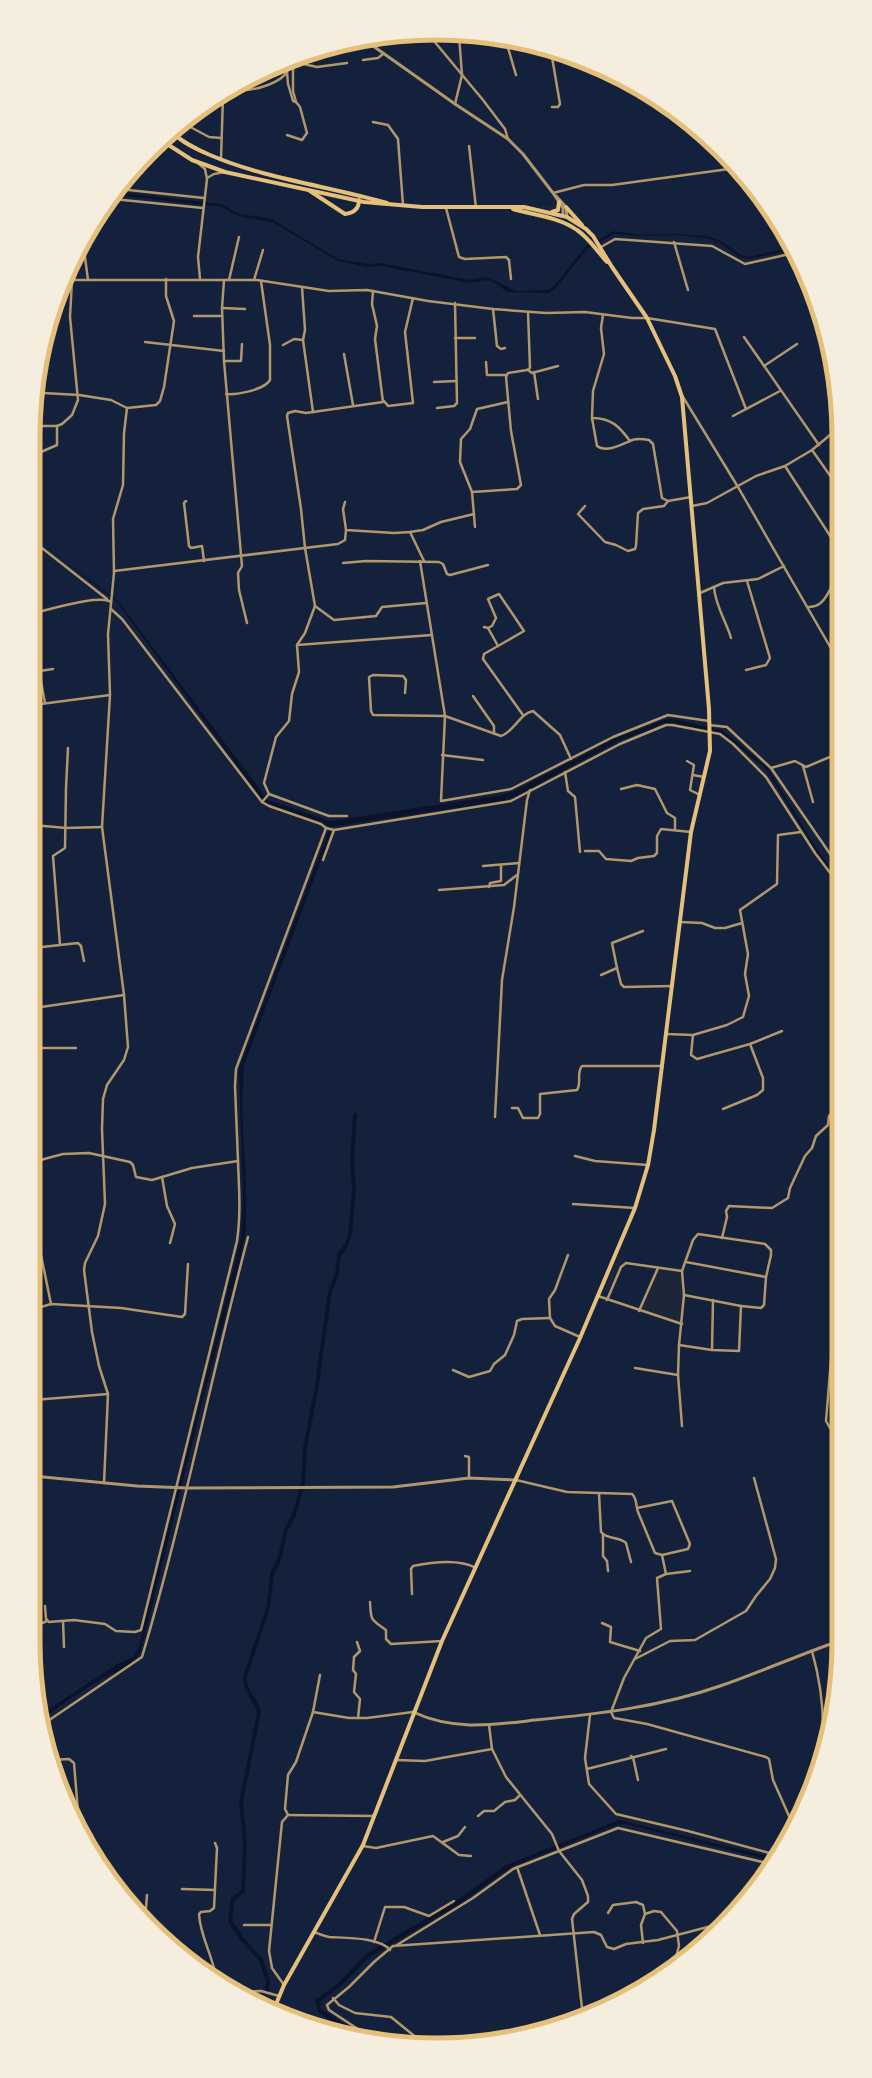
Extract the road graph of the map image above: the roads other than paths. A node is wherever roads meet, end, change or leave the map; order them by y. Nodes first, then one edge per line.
1 (434, 40) edge
2 (459, 41) edge
3 (490, 43) edge
4 (486, 44) dead end
5 (372, 45) edge
6 (509, 47) edge
7 (383, 54) junction
8 (552, 58) edge
9 (363, 60) dead end
10 (347, 63) dead end
11 (301, 64) edge
12 (292, 67) edge
13 (289, 68) edge
14 (287, 72) junction
15 (462, 75) junction
16 (516, 76) dead end
17 (246, 90) dead end
18 (296, 102) junction
19 (223, 103) edge
20 (455, 104) junction
21 (552, 107) dead end
22 (373, 122) dead end
23 (189, 126) edge
24 (287, 135) dead end
25 (176, 137) edge
26 (221, 138) junction
27 (508, 139) junction
28 (168, 144) edge
29 (469, 146) dead end
30 (221, 159) junction
31 (199, 164) junction
32 (728, 169) edge
33 (225, 172) junction
34 (207, 179) junction
35 (306, 188) junction
36 (126, 190) edge
37 (553, 193) junction
38 (356, 194) junction
39 (119, 199) edge
40 (204, 199) junction
41 (360, 201) junction
42 (559, 202) junction
43 (394, 205) junction
44 (403, 206) junction
45 (203, 207) junction
46 (566, 207) junction
47 (446, 208) junction
48 (476, 208) junction
49 (509, 208) junction
50 (552, 212) junction
51 (565, 218) junction
52 (553, 219) junction
53 (572, 227) junction
54 (586, 229) junction
55 (239, 237) dead end
56 (674, 242) junction
57 (601, 247) junction
58 (263, 250) dead end
59 (85, 253) edge
60 (787, 253) edge
61 (612, 267) junction
62 (166, 279) junction
63 (200, 279) junction
64 (511, 279) dead end
65 (72, 280) joint
66 (88, 280) junction
67 (224, 280) junction
68 (229, 280) junction
69 (254, 280) junction
70 (261, 281) junction
71 (302, 287) junction
72 (688, 290) dead end
73 (373, 291) junction
74 (413, 298) junction
75 (455, 303) junction
76 (222, 308) junction
77 (245, 309) dead end
78 (493, 309) junction
79 (528, 312) junction
80 (602, 315) junction
81 (194, 316) dead end
82 (222, 316) junction
83 (647, 318) junction
84 (744, 337) dead end
85 (455, 338) junction
86 (475, 338) dead end
87 (303, 340) junction
88 (145, 342) dead end
89 (242, 344) dead end
90 (797, 344) dead end
91 (169, 345) junction
92 (283, 345) dead end
93 (505, 348) dead end
94 (224, 351) junction
95 (344, 354) dead end
96 (224, 360) junction
97 (486, 362) dead end
98 (558, 366) dead end
99 (764, 366) junction
100 (528, 370) junction
101 (534, 372) junction
102 (506, 375) junction
103 (456, 381) junction
104 (434, 382) dead end
105 (780, 391) junction
106 (43, 393) dead end
107 (226, 394) junction
108 (79, 395) junction
109 (682, 397) junction
110 (538, 399) dead end
111 (384, 401) junction
112 (508, 402) junction
113 (353, 405) junction
114 (127, 408) junction
115 (437, 408) dead end
116 (746, 409) junction
117 (313, 412) junction
118 (733, 416) dead end
119 (592, 418) junction
120 (40, 426) edge
121 (58, 426) junction
122 (832, 433) edge
123 (630, 441) junction
124 (819, 444) junction
125 (812, 450) junction
126 (40, 455) edge
127 (785, 466) junction
128 (832, 478) edge
129 (738, 487) junction
130 (472, 492) junction
131 (692, 497) junction
132 (186, 501) dead end
133 (668, 501) junction
134 (345, 502) dead end
135 (585, 506) dead end
136 (692, 506) junction
137 (474, 514) junction
138 (475, 527) dead end
139 (346, 530) junction
140 (410, 532) junction
141 (832, 539) edge
142 (40, 546) edge
143 (305, 548) junction
144 (241, 554) junction
145 (204, 561) junction
146 (420, 561) junction
147 (424, 561) junction
148 (343, 563) dead end
149 (488, 565) dead end
150 (784, 566) junction
151 (114, 571) junction
152 (747, 581) junction
153 (832, 586) edge
154 (714, 587) junction
155 (700, 593) junction
156 (107, 599) junction
157 (111, 602) junction
158 (426, 603) junction
159 (315, 606) junction
160 (807, 607) junction
161 (111, 609) junction
162 (40, 612) edge
163 (247, 623) dead end
164 (484, 627) dead end
165 (488, 628) junction
166 (432, 635) junction
167 (731, 638) dead end
168 (297, 645) junction
169 (498, 646) junction
170 (832, 650) edge
171 (53, 669) dead end
172 (746, 670) dead end
173 (40, 671) edge
174 (40, 676) edge
175 (405, 693) dead end
176 (110, 695) junction
177 (473, 696) dead end
178 (45, 703) junction
179 (40, 704) edge
180 (523, 715) junction
181 (445, 716) junction
182 (709, 723) junction
183 (710, 731) junction
184 (494, 733) junction
185 (68, 748) dead end
186 (442, 755) junction
187 (832, 757) edge
188 (570, 759) junction
189 (483, 760) dead end
190 (687, 761) dead end
191 (803, 766) junction
192 (771, 768) junction
193 (565, 772) junction
194 (692, 775) junction
195 (705, 777) junction
196 (621, 789) dead end
197 (530, 790) junction
198 (269, 794) junction
199 (700, 795) junction
200 (262, 802) junction
201 (813, 802) dead end
202 (347, 816) dead end
203 (40, 826) edge
204 (102, 827) junction
205 (66, 828) junction
206 (327, 828) junction
207 (676, 829) junction
208 (334, 830) junction
209 (691, 832) junction
210 (801, 832) junction
211 (585, 851) dead end
212 (580, 852) dead end
213 (832, 857) edge
214 (323, 860) dead end
215 (519, 863) junction
216 (501, 865) junction
217 (482, 866) dead end
218 (518, 875) junction
219 (832, 875) edge
220 (489, 887) junction
221 (439, 890) dead end
222 (680, 922) junction
223 (742, 923) junction
224 (643, 932) dead end
225 (60, 945) junction
226 (40, 947) edge
227 (84, 961) dead end
228 (617, 968) junction
229 (601, 975) dead end
230 (673, 986) junction
231 (124, 995) junction
232 (40, 1008) edge
233 (782, 1031) dead end
234 (666, 1034) junction
235 (693, 1035) junction
236 (750, 1044) junction
237 (40, 1048) joint
238 (76, 1048) dead end
239 (40, 1054) edge
240 (662, 1066) junction
241 (512, 1108) dead end
242 (723, 1109) dead end
243 (832, 1114) edge
244 (495, 1117) dead end
245 (104, 1156) junction
246 (575, 1156) dead end
247 (40, 1160) edge
248 (238, 1161) junction
249 (648, 1165) junction
250 (162, 1177) junction
251 (573, 1204) dead end
252 (635, 1208) junction
253 (248, 1238) dead end
254 (722, 1238) junction
255 (170, 1243) dead end
256 (40, 1254) edge
257 (568, 1255) dead end
258 (686, 1262) junction
259 (188, 1264) dead end
260 (658, 1268) junction
261 (682, 1271) junction
262 (766, 1277) junction
263 (684, 1295) junction
264 (598, 1296) junction
265 (607, 1300) junction
266 (713, 1300) junction
267 (51, 1304) junction
268 (40, 1306) edge
269 (88, 1306) junction
270 (741, 1306) junction
271 (639, 1311) junction
272 (550, 1318) junction
273 (682, 1324) junction
274 (580, 1338) junction
275 (679, 1345) junction
276 (712, 1350) junction
277 (832, 1356) edge
278 (634, 1368) dead end
279 (453, 1370) dead end
280 (678, 1375) junction
281 (108, 1394) junction
282 (40, 1399) edge
283 (682, 1426) dead end
284 (832, 1428) edge
285 (465, 1456) dead end
286 (40, 1477) edge
287 (469, 1478) junction
288 (754, 1478) dead end
289 (516, 1480) junction
290 (104, 1483) junction
291 (176, 1488) junction
292 (186, 1488) junction
293 (600, 1494) junction
294 (637, 1508) junction
295 (603, 1534) junction
296 (662, 1555) junction
297 (631, 1562) dead end
298 (476, 1568) junction
299 (608, 1571) dead end
300 (690, 1571) dead end
301 (666, 1574) junction
302 (412, 1594) dead end
303 (370, 1602) dead end
304 (45, 1606) dead end
305 (47, 1621) junction
306 (63, 1621) junction
307 (602, 1623) dead end
308 (40, 1624) edge
309 (442, 1641) junction
310 (357, 1642) dead end
311 (832, 1643) edge
312 (64, 1647) dead end
313 (640, 1650) junction
314 (812, 1650) junction
315 (635, 1659) junction
316 (320, 1675) dead end
317 (313, 1712) junction
318 (413, 1712) junction
319 (611, 1712) junction
320 (590, 1715) junction
321 (358, 1718) junction
322 (48, 1721) edge
323 (823, 1724) edge
324 (489, 1725) junction
325 (492, 1749) junction
326 (666, 1749) dead end
327 (630, 1756) junction
328 (58, 1760) edge
329 (396, 1760) junction
330 (587, 1768) junction
331 (638, 1780) dead end
332 (520, 1795) junction
333 (78, 1811) edge
334 (288, 1815) junction
335 (375, 1816) junction
336 (478, 1816) dead end
337 (790, 1819) edge
338 (466, 1827) dead end
339 (443, 1842) junction
340 (215, 1843) dead end
341 (363, 1845) junction
342 (559, 1850) junction
343 (771, 1853) edge
344 (471, 1856) dead end
345 (765, 1862) edge
346 (516, 1867) junction
347 (182, 1890) dead end
348 (215, 1890) junction
349 (147, 1895) dead end
350 (454, 1901) dead end
351 (146, 1911) edge
352 (608, 1913) dead end
353 (645, 1914) junction
354 (244, 1925) dead end
355 (271, 1926) junction
356 (712, 1926) edge
357 (314, 1932) junction
358 (574, 1934) junction
359 (678, 1934) junction
360 (540, 1935) junction
361 (374, 1942) junction
362 (643, 1943) junction
363 (396, 1946) junction
364 (389, 1949) junction
365 (676, 1956) dead end
366 (214, 1970) edge
367 (284, 1985) junction
368 (250, 1991) edge
369 (279, 1996) junction
370 (333, 1998) junction
371 (276, 2004) edge
372 (582, 2010) edge
373 (359, 2030) edge
374 (416, 2037) edge

1 - 15 street
2 - 15 street
3 - 4 street
5 - 7 street
6 - 16 street
7 - 9 street
7 - 20 street
8 - 21 street
10 - 11 street
12 - 18 street
13 - 14 street
14 - 17 street
14 - 18 street
15 - 20 street
15 - 27 street
18 - 24 street
19 - 26 street
20 - 27 street
22 - 44 street
23 - 26 street
25 - 30 main road
26 - 30 street
27 - 37 street
28 - 31 main road
29 - 48 street
30 - 38 main road
31 - 33 main road
31 - 34 street
32 - 37 street
33 - 34 street
33 - 35 main road
34 - 40 street
35 - 41 main road
35 - 41 main road
36 - 40 street
37 - 42 street
37 - 46 street
38 - 41 main road
38 - 43 main road
39 - 45 street
40 - 45 street
41 - 43 main road
42 - 50 main road
42 - 51 street
43 - 44 main road
44 - 47 main road
45 - 63 street
46 - 51 street
46 - 54 main road
47 - 48 main road
47 - 64 street
48 - 49 main road
49 - 50 main road
49 - 52 main road
50 - 51 main road
51 - 52 main road
51 - 53 main road
51 - 54 main road
52 - 53 main road
53 - 61 main road
54 - 57 main road
55 - 68 street
56 - 57 street
56 - 60 street
56 - 72 street
57 - 61 main road
58 - 69 street
59 - 66 street
61 - 83 main road
62 - 63 street
62 - 66 street
62 - 91 street
63 - 67 street
65 - 66 street
65 - 108 street
67 - 68 street
67 - 76 street
68 - 69 street
69 - 70 street
70 - 71 street
70 - 107 street
71 - 73 street
71 - 87 street
73 - 74 street
73 - 111 street
74 - 75 street
74 - 111 street
75 - 78 street
75 - 85 street
76 - 77 street
76 - 82 street
78 - 79 street
78 - 93 street
79 - 80 street
79 - 100 street
80 - 83 street
80 - 119 street
81 - 82 street
82 - 94 street
83 - 109 main road
83 - 116 street
84 - 99 street
85 - 86 street
85 - 103 street
87 - 92 street
87 - 117 street
88 - 91 street
89 - 96 street
90 - 99 street
91 - 94 street
91 - 114 street
94 - 96 street
95 - 113 street
96 - 107 street
97 - 102 street
98 - 101 street
99 - 105 street
100 - 101 street
100 - 102 street
101 - 110 street
102 - 112 street
103 - 104 street
103 - 115 street
105 - 116 street
105 - 124 street
106 - 108 street
107 - 144 street
108 - 114 street
108 - 121 street
109 - 129 street
109 - 131 main road
111 - 113 street
112 - 130 street
112 - 130 street
113 - 117 street
114 - 151 street
116 - 118 street
117 - 143 street
119 - 123 street
119 - 123 street
120 - 121 street
121 - 126 street
122 - 124 street
123 - 133 street
124 - 125 street
125 - 127 street
125 - 128 street
127 - 129 street
127 - 141 street
129 - 136 street
129 - 150 street
130 - 137 street
131 - 133 street
131 - 136 main road
132 - 145 street
133 - 135 street
134 - 139 street
136 - 155 main road
137 - 138 street
137 - 140 street
139 - 140 street
139 - 143 street
140 - 147 street
142 - 156 street
143 - 144 street
143 - 159 street
144 - 145 street
144 - 163 street
145 - 151 street
146 - 147 street
146 - 148 street
146 - 158 street
147 - 149 street
150 - 152 street
150 - 160 street
151 - 157 street
152 - 154 street
152 - 172 street
153 - 160 street
154 - 155 street
154 - 167 street
155 - 182 main road
156 - 157 street
156 - 162 street
157 - 161 street
158 - 159 street
158 - 166 street
159 - 168 street
160 - 170 street
161 - 176 street
161 - 200 street
164 - 165 street
165 - 169 street
165 - 169 street
166 - 168 street
166 - 181 street
168 - 198 street
169 - 180 street
171 - 173 street
174 - 178 street
175 - 181 street
176 - 178 street
176 - 204 street
177 - 184 street
178 - 179 street
180 - 184 street
180 - 188 street
181 - 184 street
181 - 186 street
182 - 183 main road
182 - 188 street
182 - 192 street
183 - 193 street
183 - 195 main road
183 - 210 street
185 - 205 street
186 - 188 street
186 - 189 street
187 - 191 street
190 - 194 street
191 - 192 street
191 - 201 street
192 - 213 street
193 - 197 street
193 - 212 street
194 - 195 street
194 - 199 street
195 - 199 main road
196 - 207 street
197 - 208 street
197 - 215 street
198 - 200 street
198 - 202 street
199 - 209 main road
200 - 206 street
203 - 205 street
204 - 205 street
204 - 231 street
205 - 225 street
206 - 208 street
206 - 248 street
207 - 209 street
207 - 211 street
208 - 214 street
209 - 222 main road
210 - 219 street
210 - 223 street
215 - 216 street
215 - 218 street
216 - 217 street
216 - 220 street
218 - 220 street
218 - 244 street
220 - 221 street
222 - 223 street
222 - 230 main road
223 - 235 street
224 - 228 street
225 - 226 street
225 - 227 street
228 - 229 street
228 - 230 street
230 - 234 main road
231 - 232 street
231 - 245 street
233 - 236 street
234 - 235 street
234 - 240 main road
235 - 236 street
236 - 242 street
237 - 238 street
237 - 239 street
240 - 241 street
240 - 249 main road
243 - 254 street
245 - 247 street
245 - 250 street
245 - 269 street
246 - 249 street
248 - 250 street
248 - 291 street
249 - 252 main road
250 - 255 street
251 - 252 street
252 - 264 main road
253 - 292 street
254 - 258 street
254 - 262 street
256 - 267 street
257 - 272 street
258 - 261 street
258 - 262 street
259 - 269 street
260 - 261 street
260 - 265 street
260 - 271 street
261 - 263 street
262 - 270 street
263 - 266 street
263 - 273 street
264 - 265 street
264 - 274 main road
265 - 271 street
266 - 270 street
266 - 276 street
267 - 268 street
267 - 269 street
269 - 281 street
270 - 276 street
271 - 273 street
272 - 274 street
272 - 279 street
273 - 275 street
274 - 289 main road
275 - 276 street
275 - 280 street
277 - 284 street
278 - 280 street
280 - 283 street
281 - 282 street
281 - 290 street
285 - 287 street
286 - 290 street
287 - 289 street
287 - 292 street
288 - 315 street
289 - 293 street
289 - 298 main road
290 - 291 street
291 - 292 street
291 - 306 street
292 - 322 street
293 - 294 street
293 - 295 street
294 - 296 street
294 - 296 street
295 - 297 street
295 - 299 street
296 - 301 street
298 - 302 street
298 - 309 main road
300 - 301 street
301 - 313 street
303 - 309 street
304 - 305 street
305 - 306 street
305 - 308 street
306 - 312 street
307 - 313 street
309 - 318 main road
310 - 321 street
311 - 314 street
313 - 315 street
314 - 319 street
314 - 323 street
315 - 319 street
316 - 317 street
317 - 321 street
317 - 334 street
318 - 321 street
318 - 324 street
318 - 329 main road
319 - 320 street
319 - 337 street
320 - 324 street
320 - 330 street
324 - 325 street
325 - 329 street
325 - 332 street
326 - 327 street
327 - 330 street
327 - 331 street
328 - 333 street
329 - 335 main road
330 - 343 street
332 - 336 street
332 - 342 street
334 - 335 street
334 - 355 street
335 - 341 main road
338 - 339 street
339 - 341 street
339 - 344 street
340 - 348 street
341 - 357 main road
342 - 345 street
342 - 346 street
342 - 358 street
346 - 360 street
346 - 363 street
347 - 348 street
348 - 366 street
349 - 351 street
350 - 361 street
352 - 353 street
353 - 359 street
353 - 362 street
354 - 355 street
355 - 367 street
356 - 359 street
357 - 361 street
357 - 367 main road
358 - 360 street
358 - 362 street
358 - 372 street
359 - 362 street
359 - 365 street
360 - 363 street
361 - 364 street
363 - 364 street
364 - 370 street
367 - 369 main road
368 - 369 street
369 - 371 main road
370 - 373 street
370 - 374 street

